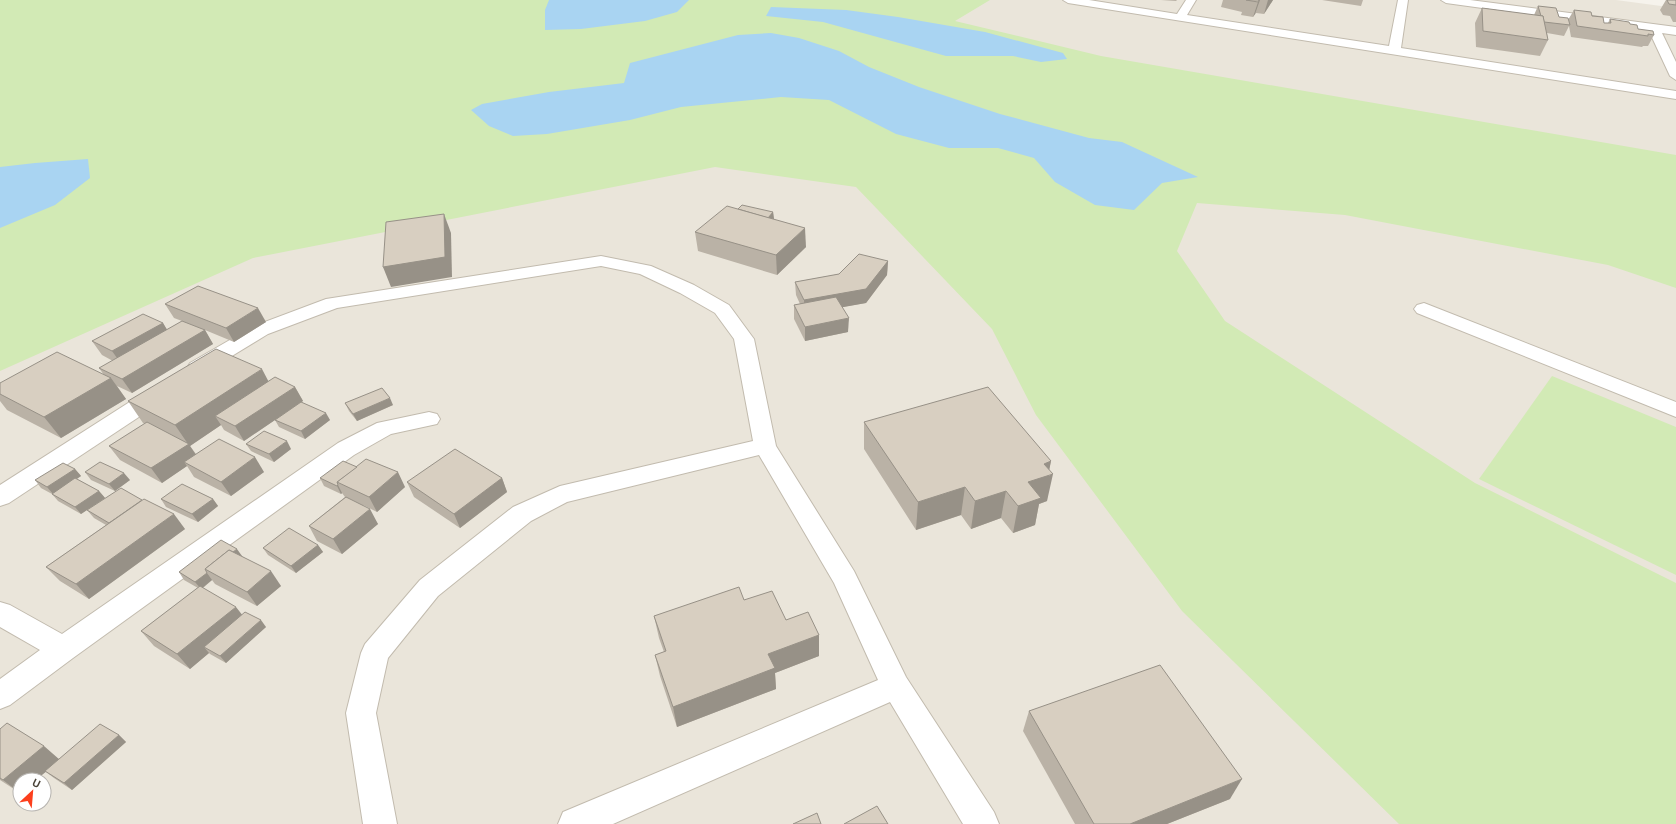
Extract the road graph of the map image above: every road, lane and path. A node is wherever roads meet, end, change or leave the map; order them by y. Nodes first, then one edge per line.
1 (1068, 0) edge
2 (1109, 0) edge
3 (1191, 0) edge
4 (1403, 0) edge
5 (1446, 0) edge
6 (1182, 14) junction
7 (1654, 28) junction
8 (1676, 31) edge
9 (1394, 48) junction
10 (1676, 76) edge
11 (1676, 87) edge
12 (1676, 95) edge
13 (1424, 309) dead end
14 (1676, 410) edge
15 (429, 419) dead end
16 (765, 446) junction
17 (0, 497) edge
18 (0, 612) edge
19 (63, 649) junction
20 (896, 686) junction
21 (0, 696) edge
22 (380, 824) edge
23 (575, 824) edge
24 (982, 824) edge

1 - 6 street
2 - 6 street
3 - 6 street
4 - 9 street
5 - 7 street
6 - 9 street
7 - 8 street
7 - 10 street
9 - 11 street
9 - 12 street
13 - 14 street
15 - 19 street
16 - 17 street
16 - 20 street
16 - 22 street
18 - 19 street
19 - 21 street
20 - 23 street
20 - 24 street

